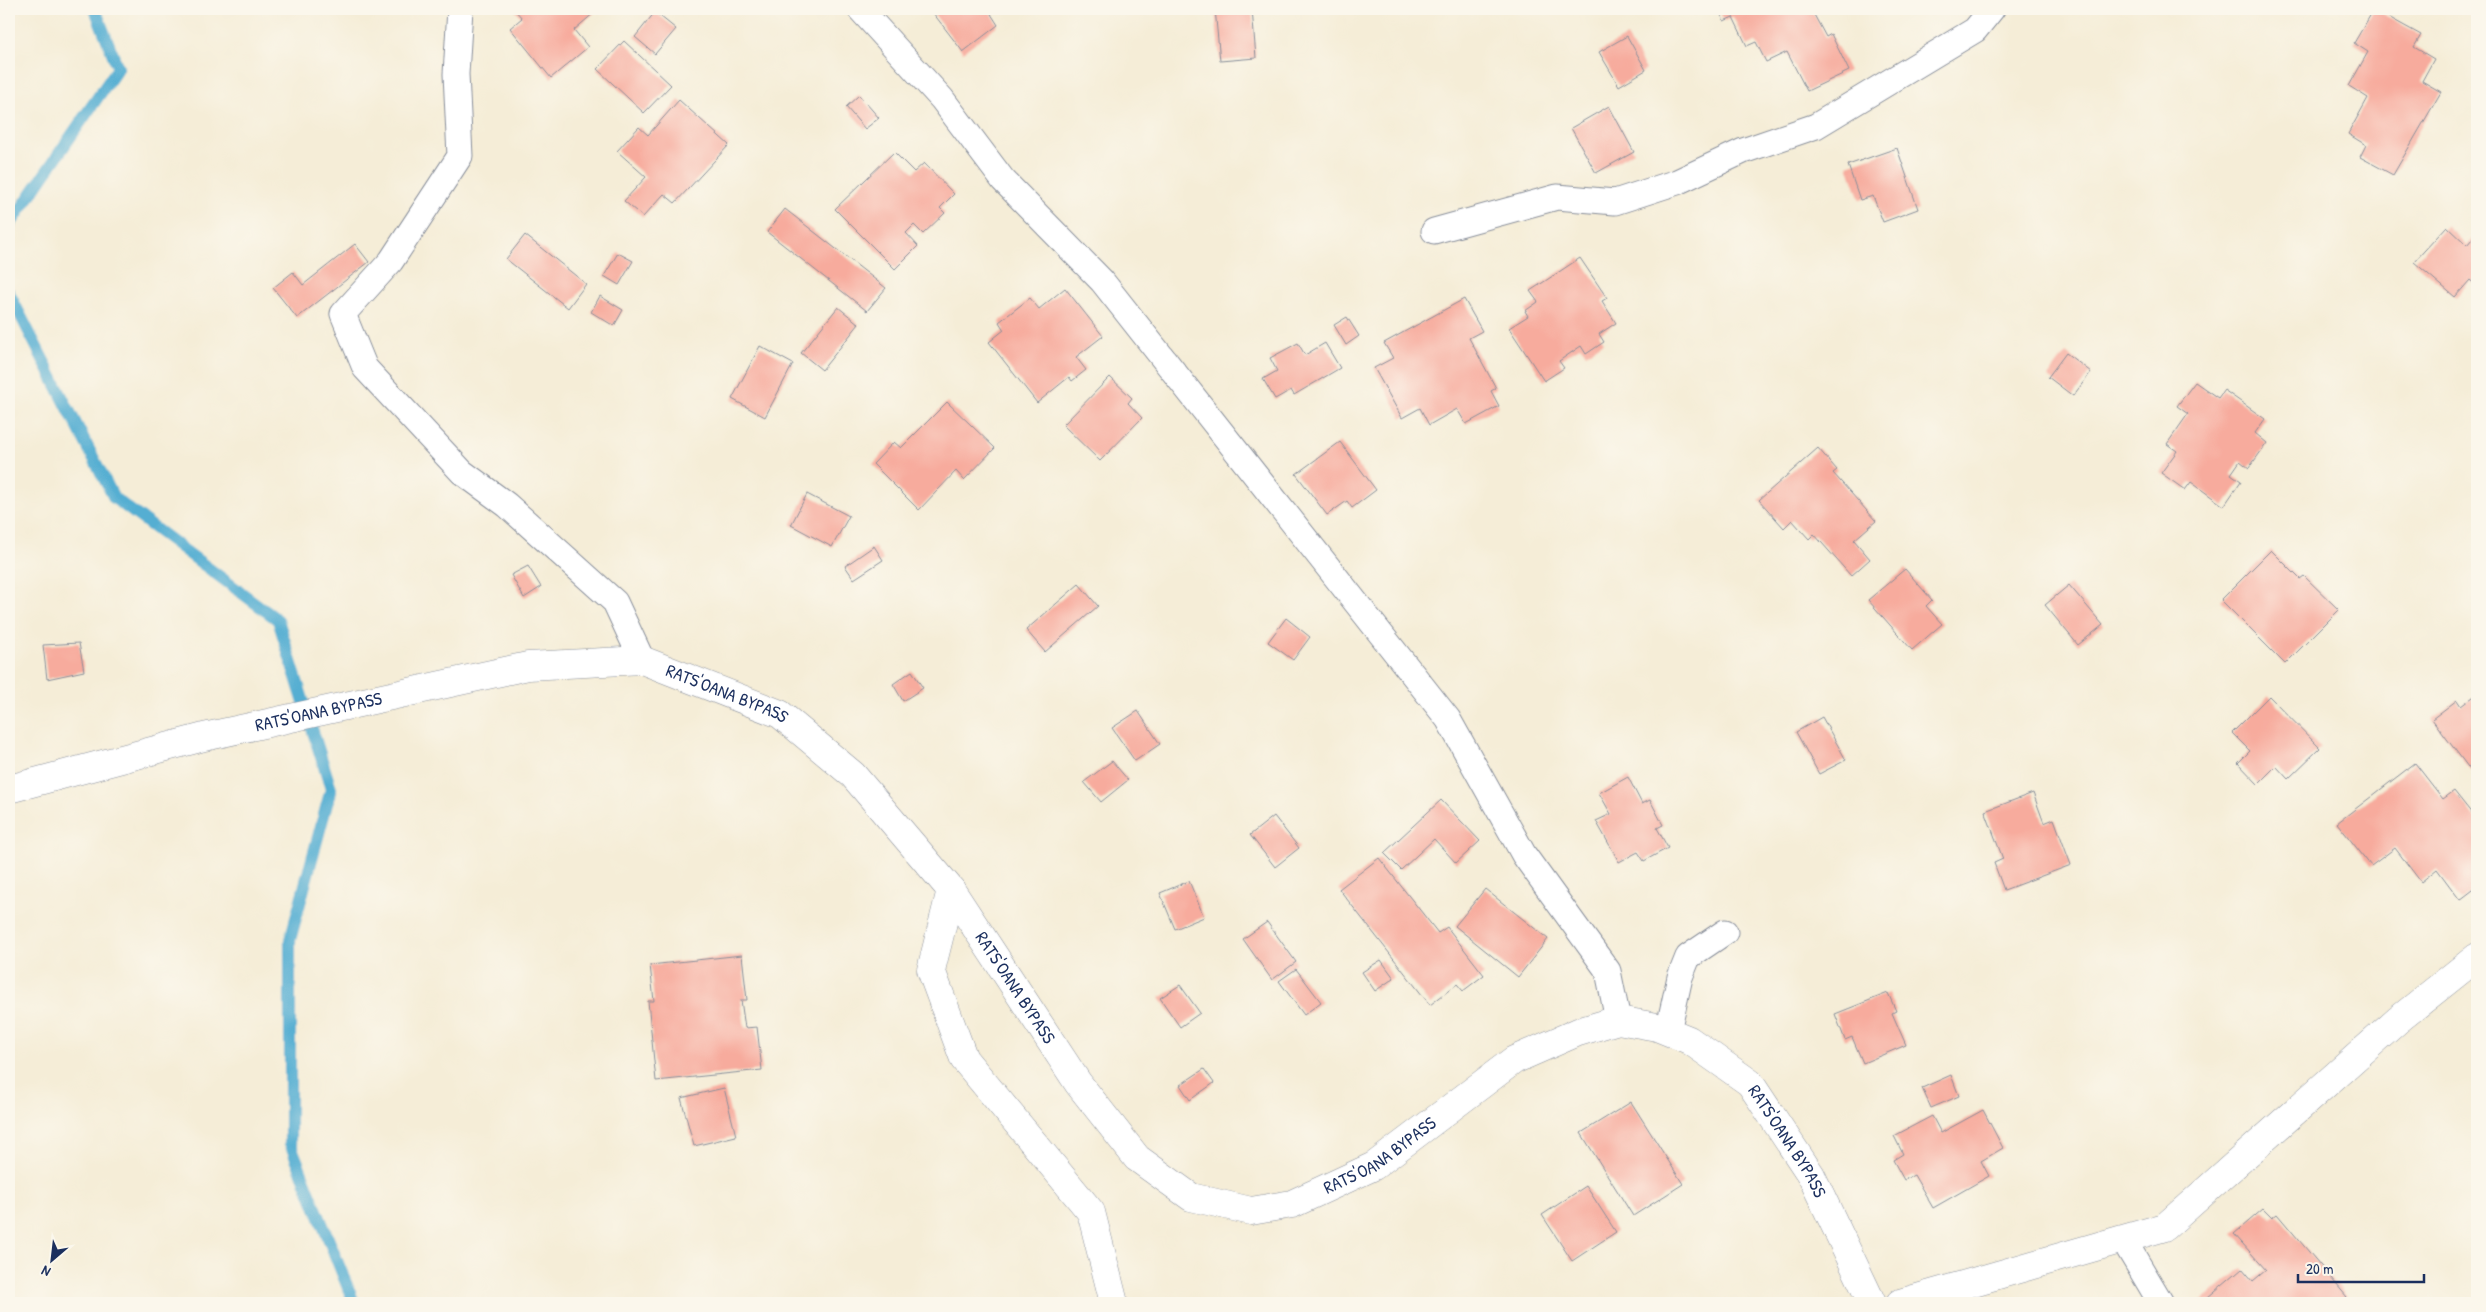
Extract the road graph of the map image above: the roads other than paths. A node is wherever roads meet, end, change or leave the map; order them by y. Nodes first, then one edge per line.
1 (460, 9) edge
2 (860, 9) edge
3 (1992, 9) edge
4 (1434, 231) dead end
5 (642, 660) junction
6 (9, 789) edge
7 (951, 890) junction
8 (1725, 932) dead end
9 (2477, 957) edge
10 (1618, 1020) junction
11 (1668, 1031) junction
12 (2124, 1239) junction
13 (1114, 1303) edge
14 (1872, 1303) edge
15 (1900, 1303) edge
16 (2161, 1303) edge

1 - 5 lane
2 - 10 lane
3 - 4 lane
5 - 6 street, RATS'OANA BYPASS
5 - 7 street, RATS'OANA BYPASS
7 - 10 street, RATS'OANA BYPASS
7 - 13 street
8 - 11 lane
9 - 12 street
10 - 11 street, RATS'OANA BYPASS
11 - 14 street, RATS'OANA BYPASS
12 - 15 street
12 - 16 lane

